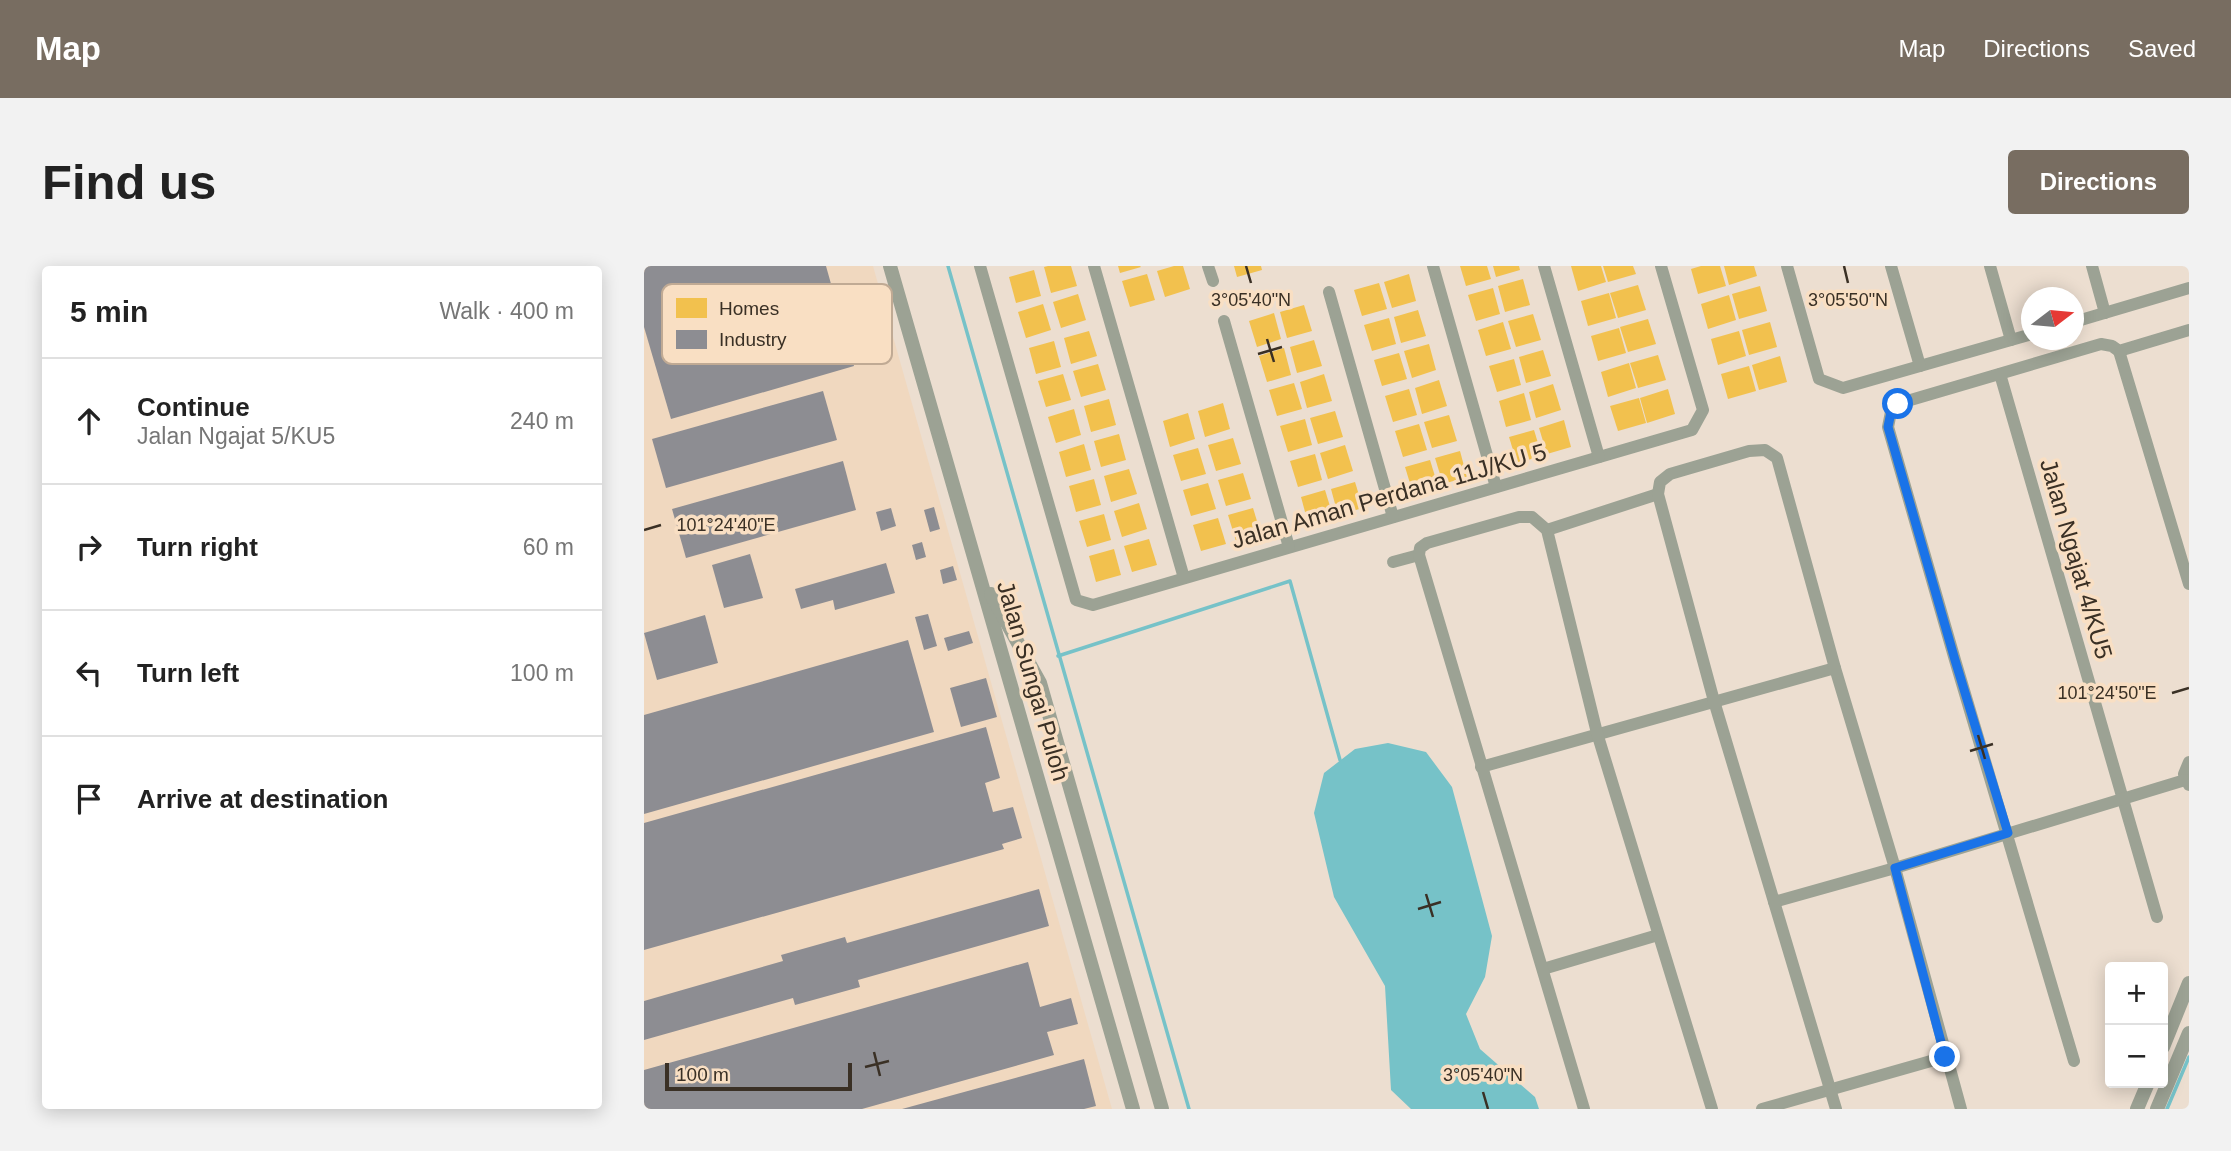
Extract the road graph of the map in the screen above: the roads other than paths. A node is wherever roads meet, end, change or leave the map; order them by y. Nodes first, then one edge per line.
1 (890, 266) edge
2 (980, 266) edge
3 (1094, 266) edge
4 (1208, 266) edge
5 (1433, 266) edge
6 (1544, 266) edge
7 (1661, 266) edge
8 (1787, 266) edge
9 (1891, 266) edge
10 (1990, 266) edge
11 (2092, 266) edge
12 (1213, 281) dead end
13 (2189, 288) edge
14 (1329, 292) dead end
15 (2105, 313) junction
16 (2084, 319) edge
17 (1224, 321) dead end
18 (2189, 330) edge
19 (2021, 337) edge
20 (2011, 340) junction
21 (2119, 351) junction
22 (1920, 366) junction
23 (2000, 374) junction
24 (1599, 457) junction
25 (1496, 487) junction
26 (1658, 494) junction
27 (1393, 517) junction
28 (1547, 530) junction
29 (1289, 547) junction
30 (1419, 555) junction
31 (1393, 562) dead end
32 (978, 572) junction
33 (1184, 578) junction
34 (2189, 583) edge
35 (1835, 668) junction
36 (1714, 701) junction
37 (1597, 733) junction
38 (2189, 762) edge
39 (1481, 767) junction
40 (2187, 783) edge
41 (2123, 799) junction
42 (2008, 833) junction
43 (1895, 868) junction
44 (1774, 902) junction
45 (2157, 916) dead end
46 (1658, 934) junction
47 (1543, 969) junction
48 (2189, 983) edge
49 (2189, 1033) edge
50 (2168, 1035) edge
51 (1945, 1057) junction
52 (2074, 1061) dead end
53 (2146, 1088) edge
54 (1830, 1090) junction
55 (1133, 1109) edge
56 (1162, 1109) edge
57 (1584, 1109) edge
58 (1712, 1109) edge
59 (1762, 1109) edge
60 (1836, 1109) edge
61 (1961, 1109) edge
62 (2137, 1109) edge
63 (2157, 1109) edge

1 - 32 street, Jalan Sungai Puloh
2 - 33 street, Jalan Aman Perdana 11J/KU 5
3 - 33 street
4 - 12 street
5 - 25 street
6 - 24 street
7 - 24 street, Jalan Aman Perdana 11J/KU 5
8 - 22 street
9 - 22 street
10 - 20 street
11 - 15 street
13 - 15 street
14 - 27 street
15 - 16 street
17 - 29 street
18 - 21 street
19 - 20 street
20 - 22 street
21 - 23 street
21 - 34 street
23 - 41 street, Jalan Ngajat 4/KU5
23 - 42 street
24 - 25 street, Jalan Aman Perdana 11J/KU 5
25 - 27 street, Jalan Aman Perdana 11J/KU 5
26 - 28 street
26 - 35 street
26 - 36 street
27 - 29 street, Jalan Aman Perdana 11J/KU 5
28 - 30 street
28 - 37 street
29 - 33 street, Jalan Aman Perdana 11J/KU 5
30 - 31 street
30 - 39 street
32 - 55 street, Jalan Sungai Puloh
32 - 56 street
35 - 36 street
35 - 43 street
36 - 37 street
36 - 44 street
37 - 39 street
37 - 46 street
38 - 40 street
39 - 47 street
40 - 41 street
41 - 42 street
41 - 45 street, Jalan Ngajat 4/KU5
42 - 43 street
42 - 52 street
43 - 44 street
43 - 51 street
44 - 54 street
46 - 47 street
46 - 58 street
47 - 57 street
48 - 50 street
49 - 63 street
51 - 54 street
51 - 61 street
53 - 62 street
54 - 59 street
54 - 60 street

